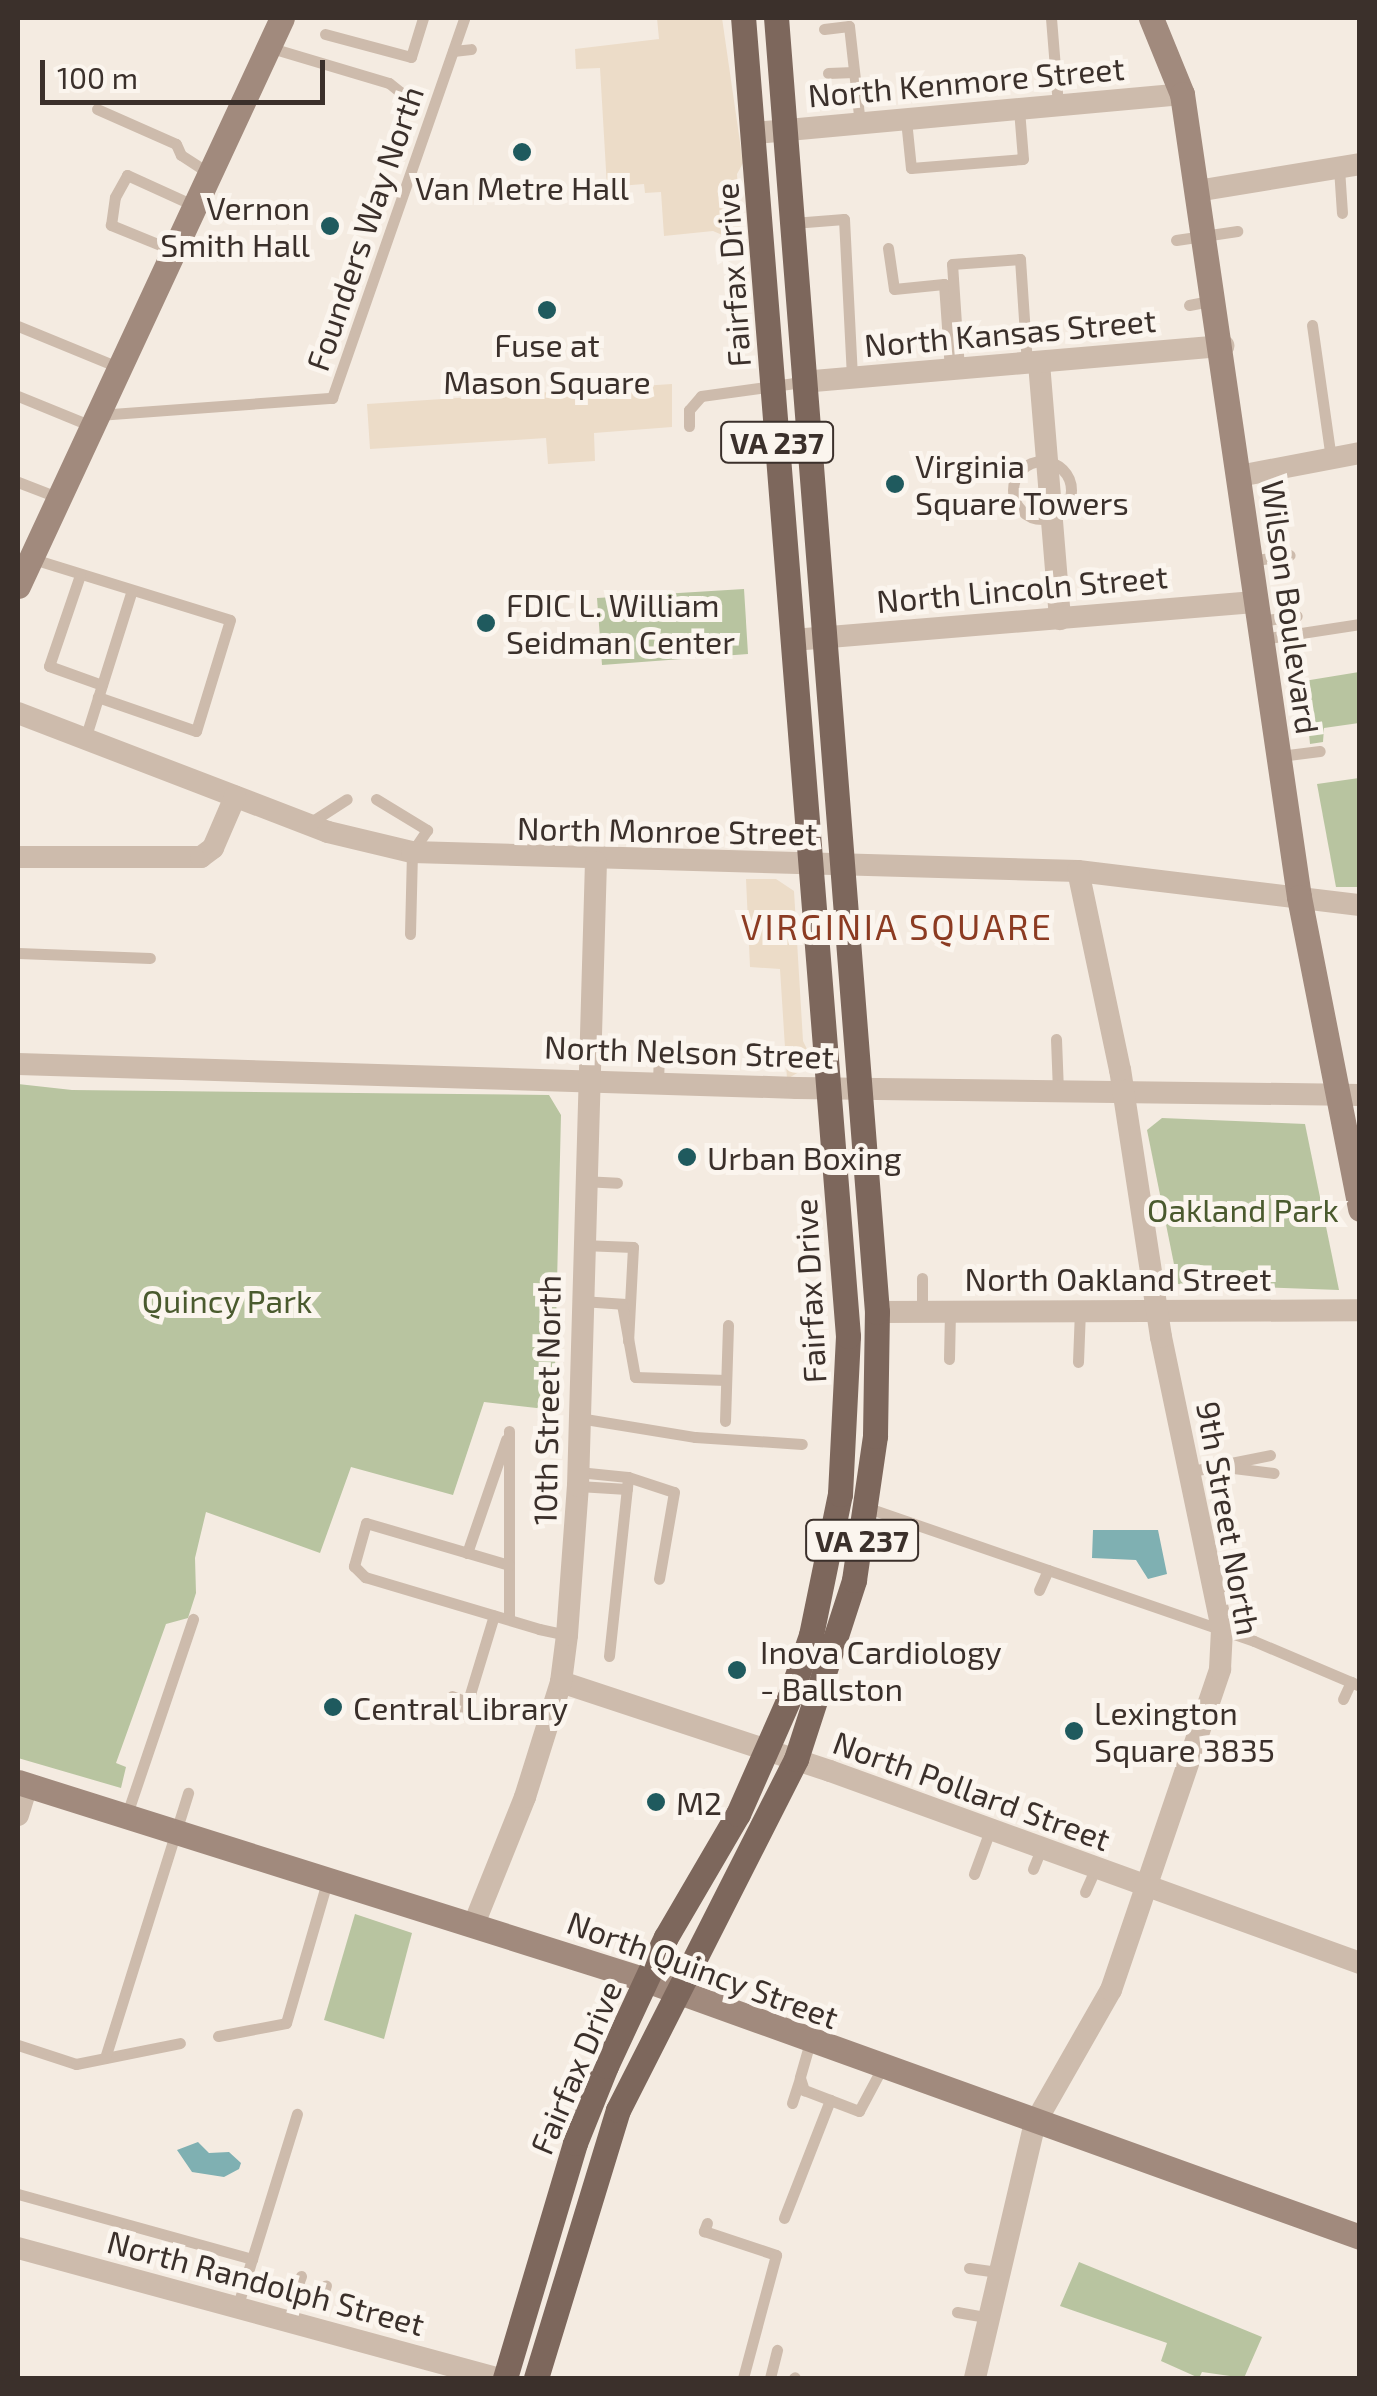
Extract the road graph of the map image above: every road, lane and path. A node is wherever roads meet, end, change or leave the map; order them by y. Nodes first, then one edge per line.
1 (282, 18) edge
2 (423, 18) edge
3 (464, 18) edge
4 (744, 18) edge
5 (776, 18) edge
6 (1051, 18) edge
7 (1151, 18) edge
8 (824, 29) dead end
9 (325, 34) dead end
10 (268, 47) junction
11 (470, 49) dead end
12 (453, 51) junction
13 (854, 72) junction
14 (828, 73) dead end
15 (1182, 94) junction
16 (399, 103) dead end
17 (1058, 106) junction
18 (98, 108) dead end
19 (1019, 109) junction
20 (906, 120) junction
21 (860, 124) junction
22 (785, 130) junction
23 (756, 133) junction
24 (1349, 164) edge
25 (208, 172) junction
26 (1198, 192) junction
27 (192, 204) junction
28 (1342, 213) dead end
29 (793, 223) junction
30 (1237, 231) dead end
31 (1204, 236) junction
32 (1176, 240) dead end
33 (888, 248) dead end
34 (170, 249) junction
35 (1312, 325) dead end
36 (18, 326) edge
37 (1224, 346) junction
38 (1033, 363) junction
39 (118, 366) junction
40 (955, 370) junction
41 (852, 378) junction
42 (802, 382) junction
43 (772, 387) junction
44 (18, 396) edge
45 (92, 420) junction
46 (690, 426) dead end
47 (1360, 453) edge
48 (1331, 458) junction
49 (1047, 460) junction
50 (1240, 476) junction
51 (18, 482) edge
52 (58, 496) junction
53 (1051, 517) junction
54 (31, 547) junction
55 (1290, 554) dead end
56 (1250, 561) junction
57 (80, 575) junction
58 (18, 586) edge
59 (132, 590) junction
60 (1297, 616) dead end
61 (1060, 619) junction
62 (1260, 621) junction
63 (1360, 624) edge
64 (822, 637) junction
65 (793, 640) junction
66 (100, 691) junction
67 (18, 713) edge
68 (84, 740) junction
69 (1320, 751) dead end
70 (1278, 756) junction
71 (234, 797) junction
72 (376, 799) dead end
73 (347, 800) dead end
74 (307, 824) junction
75 (412, 852) junction
76 (18, 857) edge
77 (596, 862) junction
78 (810, 866) junction
79 (840, 866) junction
80 (1078, 872) junction
81 (1298, 898) junction
82 (1360, 905) edge
83 (410, 934) dead end
84 (18, 953) edge
85 (150, 958) dead end
86 (1056, 1039) dead end
87 (18, 1064) edge
88 (587, 1081) junction
89 (829, 1087) junction
90 (858, 1088) junction
91 (1058, 1092) junction
92 (1124, 1094) junction
93 (1347, 1096) edge
94 (583, 1180) junction
95 (616, 1182) dead end
96 (1360, 1209) edge
97 (582, 1246) junction
98 (922, 1278) dead end
99 (581, 1301) junction
100 (627, 1304) junction
101 (1093, 1305) junction
102 (1360, 1310) edge
103 (1161, 1311) junction
104 (877, 1312) junction
105 (922, 1312) junction
106 (950, 1312) junction
107 (846, 1313) junction
108 (728, 1325) dead end
109 (949, 1359) dead end
110 (1078, 1362) dead end
111 (726, 1380) junction
112 (579, 1418) junction
113 (726, 1421) dead end
114 (802, 1444) dead end
115 (1270, 1455) dead end
116 (1217, 1466) junction
117 (1192, 1471) junction
118 (1274, 1473) dead end
119 (578, 1479) junction
120 (627, 1483) junction
121 (868, 1508) junction
122 (467, 1553) junction
123 (509, 1565) junction
124 (1048, 1570) junction
125 (659, 1579) dead end
126 (1040, 1590) dead end
127 (494, 1615) junction
128 (193, 1619) dead end
129 (508, 1619) junction
130 (1222, 1629) junction
131 (567, 1635) junction
132 (609, 1656) dead end
133 (561, 1682) junction
134 (1355, 1684) edge
135 (452, 1696) dead end
136 (1343, 1699) dead end
137 (768, 1751) junction
138 (796, 1759) junction
139 (22, 1783) edge
140 (188, 1792) dead end
141 (127, 1814) junction
142 (18, 1815) edge
143 (175, 1829) junction
144 (989, 1833) junction
145 (974, 1874) dead end
146 (328, 1878) junction
147 (1146, 1886) junction
148 (474, 1924) junction
149 (1360, 1962) edge
150 (646, 1980) junction
151 (675, 1992) junction
152 (218, 2036) dead end
153 (810, 2042) junction
154 (180, 2043) dead end
155 (18, 2045) edge
156 (105, 2058) junction
157 (882, 2068) junction
158 (800, 2078) junction
159 (830, 2100) junction
160 (792, 2103) dead end
161 (297, 2114) dead end
162 (1035, 2122) junction
163 (18, 2194) edge
164 (784, 2218) dead end
165 (707, 2223) dead end
166 (1360, 2237) edge
167 (18, 2248) edge
168 (252, 2259) junction
169 (969, 2268) dead end
170 (996, 2272) junction
171 (301, 2276) dead end
172 (321, 2291) dead end
173 (238, 2308) junction
174 (957, 2312) dead end
175 (991, 2318) junction
176 (776, 2350) dead end
177 (497, 2378) edge
178 (504, 2378) edge
179 (536, 2378) edge
180 (744, 2378) edge
181 (770, 2378) edge
182 (975, 2378) edge

1 - 10 main road
2 - 9 lane
3 - 12 lane, Founders Way North
4 - 23 main road, Fairfax Drive / VA 237
5 - 22 main road, Fairfax Drive / VA 237
6 - 17 lane
7 - 15 main road, Wilson Boulevard
8 - 13 lane
10 - 16 lane
10 - 25 main road
11 - 12 lane
12 - 45 lane, Founders Way North
13 - 14 lane
13 - 21 lane
15 - 17 street, North Kenmore Street
15 - 26 main road, Wilson Boulevard
17 - 19 street, North Kenmore Street
18 - 25 lane
19 - 20 street, North Kenmore Street
19 - 20 lane
20 - 21 street, North Kenmore Street
21 - 22 street, North Kenmore Street
22 - 23 street, North Kenmore Street
22 - 29 main road, Fairfax Drive / VA 237
23 - 43 main road, Fairfax Drive / VA 237
24 - 26 street
24 - 28 lane
25 - 27 main road
26 - 31 main road, Wilson Boulevard
27 - 34 main road
27 - 34 lane
29 - 41 lane
29 - 42 main road, Fairfax Drive / VA 237
30 - 31 lane
31 - 32 lane
31 - 37 main road, Wilson Boulevard
33 - 40 lane
34 - 39 main road
35 - 48 lane
36 - 39 lane
37 - 38 street, North Kansas Street
37 - 50 main road, Wilson Boulevard
38 - 40 street, North Kansas Street
38 - 40 lane
38 - 49 street
39 - 45 main road
40 - 41 street, North Kansas Street
41 - 42 street, North Kansas Street
42 - 43 lane
42 - 64 main road, Fairfax Drive / VA 237
43 - 46 lane
43 - 65 main road, Fairfax Drive / VA 237
44 - 45 lane
45 - 52 main road
47 - 48 street
48 - 50 street
49 - 53 street
49 - 53 lane
50 - 56 main road, Wilson Boulevard
51 - 52 lane
52 - 54 main road
53 - 61 street
54 - 57 lane
54 - 58 main road
55 - 56 lane
56 - 62 main road, Wilson Boulevard
57 - 59 lane
57 - 66 lane
59 - 66 lane
59 - 66 lane
60 - 62 lane
61 - 62 street, North Lincoln Street
61 - 64 street, North Lincoln Street
62 - 63 lane
62 - 70 main road, Wilson Boulevard
64 - 65 street, North Lincoln Street
64 - 79 main road, Fairfax Drive / VA 237
65 - 78 main road, Fairfax Drive / VA 237
66 - 68 lane
67 - 68 street
68 - 71 street
69 - 70 lane
70 - 81 main road, Wilson Boulevard
71 - 74 street, North Monroe Street
71 - 76 street
72 - 75 lane
73 - 74 lane
74 - 75 street, North Monroe Street
75 - 77 street, North Monroe Street
75 - 83 lane
77 - 78 street, North Monroe Street
77 - 88 street, 10th Street North
78 - 79 street, North Monroe Street
78 - 89 main road, Fairfax Drive / VA 237
79 - 80 street, North Monroe Street
79 - 90 main road, Fairfax Drive / VA 237
80 - 81 street, North Monroe Street
80 - 92 street, 9th Street North
81 - 82 street, North Monroe Street
81 - 93 main road, Wilson Boulevard
84 - 85 lane
86 - 91 lane
87 - 88 street, North Nelson Street
88 - 89 street, North Nelson Street
88 - 94 street, 10th Street North
89 - 90 street, North Nelson Street
89 - 107 main road, Fairfax Drive / VA 237
90 - 91 street, North Nelson Street
90 - 104 main road, Fairfax Drive / VA 237
91 - 92 street, North Nelson Street
92 - 93 street, North Nelson Street
92 - 103 street, 9th Street North
93 - 96 main road, Wilson Boulevard
94 - 95 lane
94 - 97 street, 10th Street North
97 - 99 street, 10th Street North
97 - 100 lane
98 - 105 lane
99 - 100 lane
99 - 112 street, 10th Street North
100 - 111 lane
101 - 103 street, North Oakland Street
101 - 106 street, North Oakland Street
101 - 110 lane
102 - 103 street, North Oakland Street
103 - 117 street, 9th Street North
104 - 105 street, North Oakland Street
104 - 107 main road
104 - 121 main road, Fairfax Drive / VA 237
105 - 106 street, North Oakland Street
106 - 109 lane
107 - 137 main road, Fairfax Drive / VA 237
108 - 111 lane
111 - 113 lane
112 - 114 lane
112 - 119 street, 10th Street North
115 - 116 lane
116 - 117 lane
116 - 118 lane
117 - 130 street, 9th Street North
119 - 120 lane
119 - 131 street, 10th Street North
120 - 125 lane
120 - 132 lane
121 - 124 lane
121 - 138 main road, Fairfax Drive / VA 237
122 - 123 lane
122 - 123 lane
122 - 127 lane
123 - 129 lane
124 - 126 lane
124 - 130 lane
127 - 129 lane
127 - 135 lane
128 - 141 lane
129 - 131 lane
130 - 134 lane
130 - 147 street, 9th Street North
131 - 133 street, 10th Street North
133 - 137 street, North Pollard Street
133 - 148 street, 10th Street North
134 - 136 lane
137 - 138 street, North Pollard Street
137 - 150 main road, Fairfax Drive / VA 237
138 - 144 street, North Pollard Street
138 - 151 main road, Fairfax Drive / VA 237
139 - 141 main road, North Quincy Street
139 - 142 street
140 - 143 lane
141 - 143 main road, North Quincy Street
143 - 146 main road, North Quincy Street
143 - 156 lane
144 - 145 lane
144 - 147 street, North Pollard Street
146 - 148 main road, North Quincy Street
146 - 152 lane
147 - 149 street, North Pollard Street
147 - 162 street, 9th Street North
148 - 150 main road, North Quincy Street
150 - 151 main road, North Quincy Street
150 - 178 main road, Fairfax Drive / VA 237
151 - 153 main road, North Quincy Street
151 - 179 main road, Fairfax Drive / VA 237
153 - 157 main road, North Quincy Street
153 - 158 lane
154 - 156 lane
155 - 156 lane
157 - 159 lane
157 - 162 main road, North Quincy Street
158 - 159 lane
158 - 160 lane
159 - 164 lane
161 - 168 lane
162 - 166 main road, North Quincy Street
162 - 170 street, 9th Street North
163 - 168 lane
165 - 180 lane
167 - 173 street, North Randolph Street
168 - 173 lane
169 - 170 lane
170 - 175 street, 9th Street North
171 - 172 lane
173 - 177 street, North Randolph Street
174 - 175 lane
175 - 182 street, 9th Street North
176 - 181 lane

